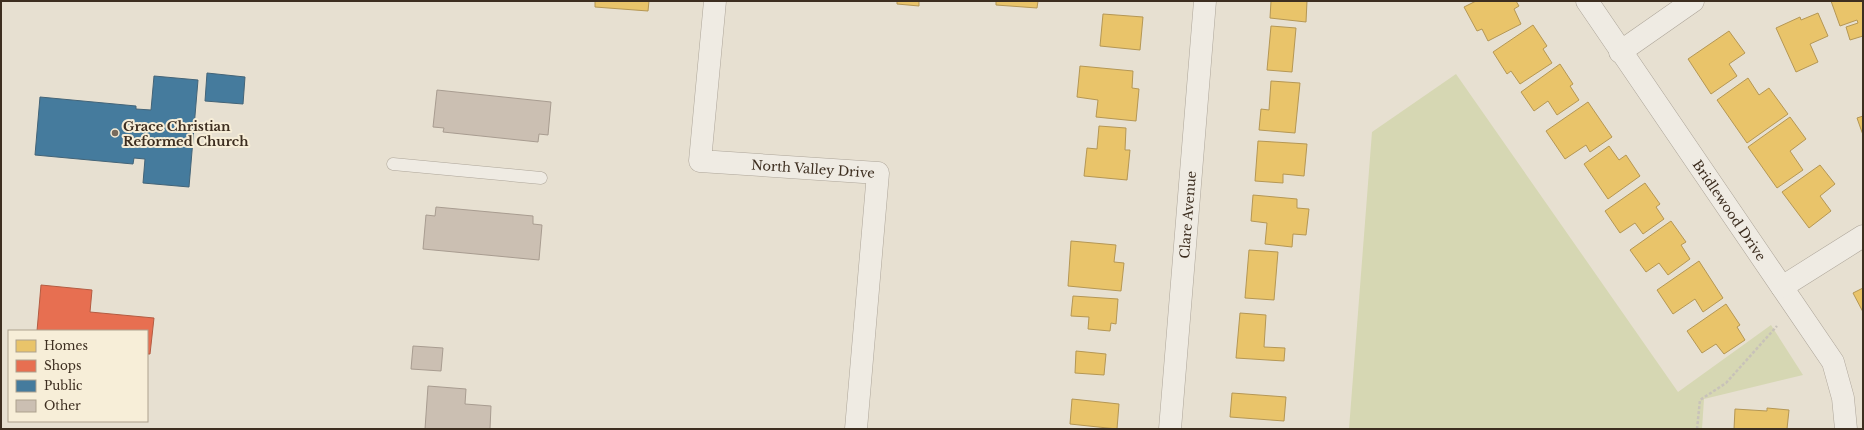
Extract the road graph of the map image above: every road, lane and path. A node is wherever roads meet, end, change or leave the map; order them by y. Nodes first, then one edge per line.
1 (715, 1) edge
2 (1205, 1) edge
3 (1587, 1) edge
4 (1693, 1) edge
5 (1620, 52) junction
6 (393, 164) dead end
7 (540, 178) dead end
8 (1863, 236) edge
9 (1782, 287) junction
10 (1777, 326) dead end
11 (856, 429) edge
12 (1170, 429) edge
13 (1697, 429) edge
14 (1846, 429) edge

1 - 11 street, North Valley Drive
2 - 12 street, Clare Avenue
3 - 5 street, Bridlewood Drive
4 - 5 street
5 - 9 street, Bridlewood Drive
6 - 7 lane
8 - 9 street
9 - 14 street, Bridlewood Drive
10 - 13 path

